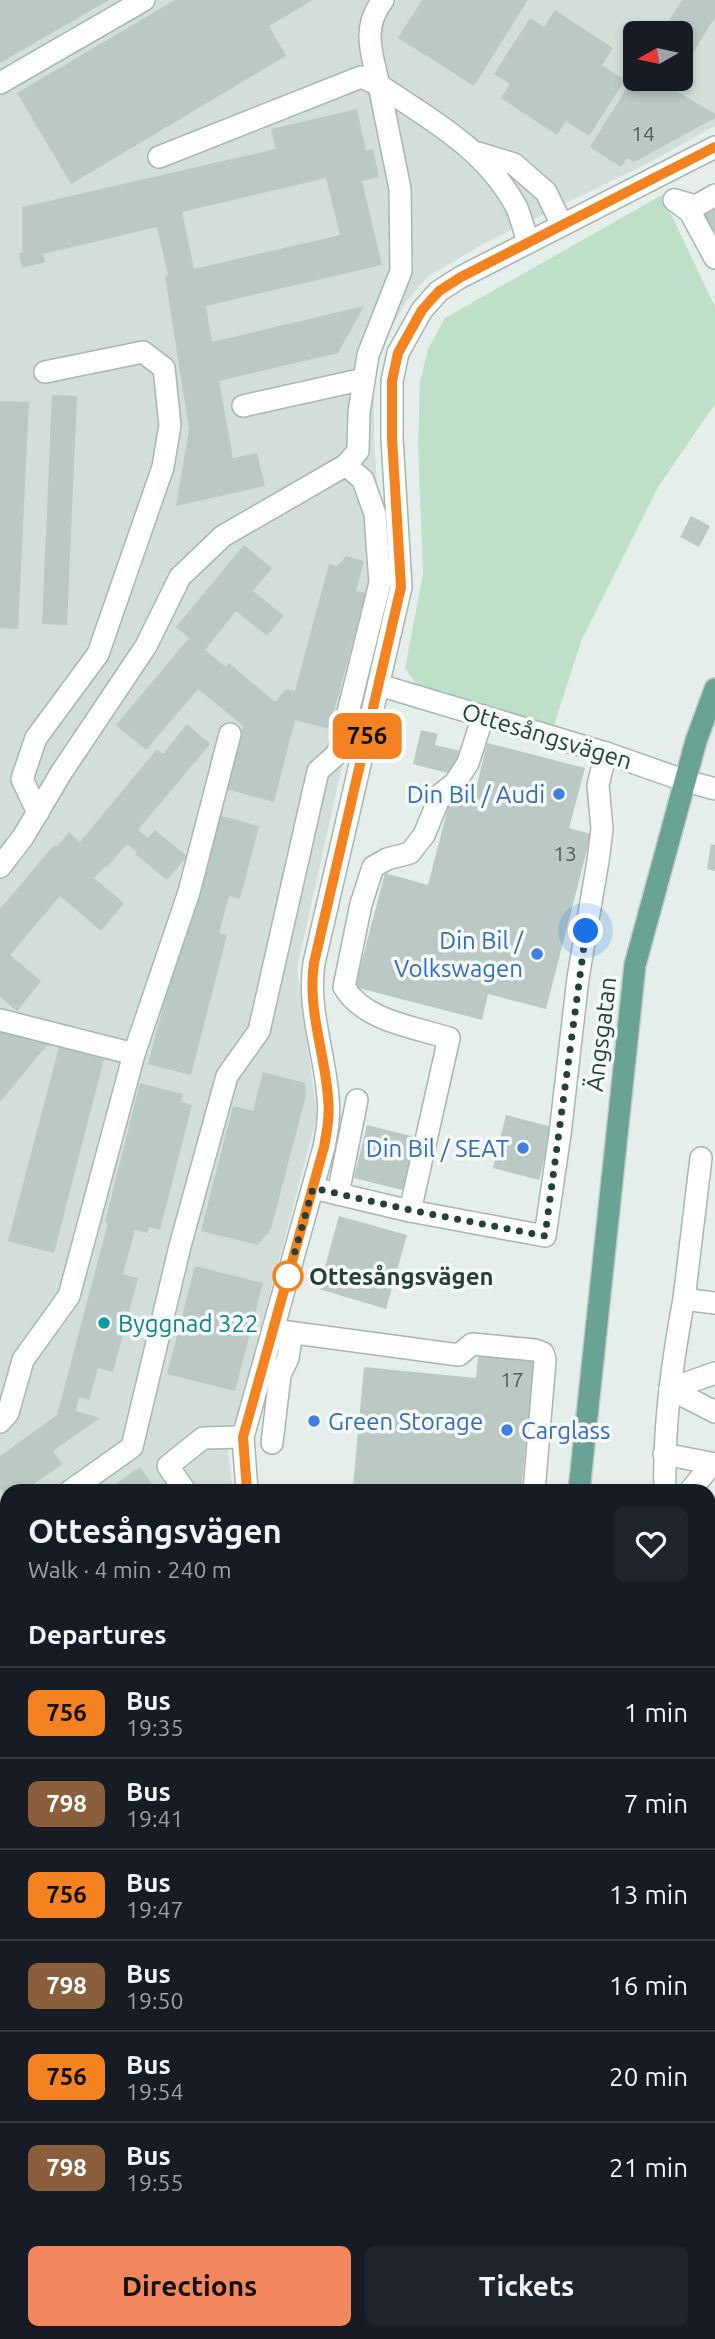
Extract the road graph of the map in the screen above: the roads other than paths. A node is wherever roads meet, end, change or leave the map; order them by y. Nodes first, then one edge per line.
1 (144, 0) edge
2 (383, 0) edge
3 (0, 83) edge
4 (379, 85) junction
5 (715, 147) edge
6 (476, 153) junction
7 (159, 157) dead end
8 (661, 176) junction
9 (715, 195) edge
10 (674, 200) junction
11 (562, 225) junction
12 (528, 242) junction
13 (715, 258) edge
14 (45, 372) dead end
15 (364, 379) junction
16 (243, 407) dead end
17 (346, 466) junction
18 (379, 685) junction
19 (715, 689) edge
20 (483, 716) junction
21 (230, 734) dead end
22 (606, 753) junction
23 (686, 781) junction
24 (715, 789) edge
25 (38, 813) junction
26 (0, 867) edge
27 (0, 1020) edge
28 (134, 1054) junction
29 (357, 1100) dead end
30 (701, 1158) dead end
31 (313, 1188) junction
32 (338, 1194) junction
33 (410, 1210) junction
34 (684, 1299) junction
35 (715, 1303) edge
36 (283, 1332) junction
37 (715, 1373) edge
38 (670, 1389) junction
39 (589, 1394) junction
40 (715, 1412) edge
41 (0, 1422) edge
42 (243, 1437) junction
43 (272, 1443) dead end
44 (664, 1454) junction
45 (714, 1464) edge
46 (81, 1484) edge
47 (180, 1484) edge
48 (246, 1484) edge
49 (535, 1484) edge
50 (580, 1484) edge
51 (588, 1484) edge
52 (665, 1484) edge
53 (696, 1484) edge

1 - 3 street
2 - 4 street
4 - 6 street
4 - 7 street
4 - 15 street
5 - 8 street
6 - 11 street
6 - 12 street
8 - 10 street
8 - 11 street
9 - 10 street
10 - 13 street
11 - 12 street
12 - 18 street
14 - 25 street
15 - 16 street
15 - 17 street
17 - 25 street
17 - 46 street
18 - 20 street, Ottesångsvägen
18 - 31 street
19 - 23 main road, Ängsgatan
20 - 22 street, Ottesångsvägen
20 - 33 street
21 - 28 street
22 - 23 street, Ottesångsvägen
22 - 33 street
23 - 24 street, Ottesångsvägen
23 - 39 main road, Ängsgatan
25 - 26 street
27 - 28 street
28 - 41 street
29 - 32 street
30 - 34 street
31 - 32 street
31 - 36 street
32 - 33 street
34 - 35 street
34 - 38 street
36 - 42 street
36 - 43 street
36 - 49 street
37 - 38 street
38 - 40 street
38 - 44 street
39 - 50 main road, Ängsgatan
39 - 51 main road, Ängsgatan
42 - 47 street
42 - 48 street
44 - 45 street
44 - 52 street
45 - 53 street

